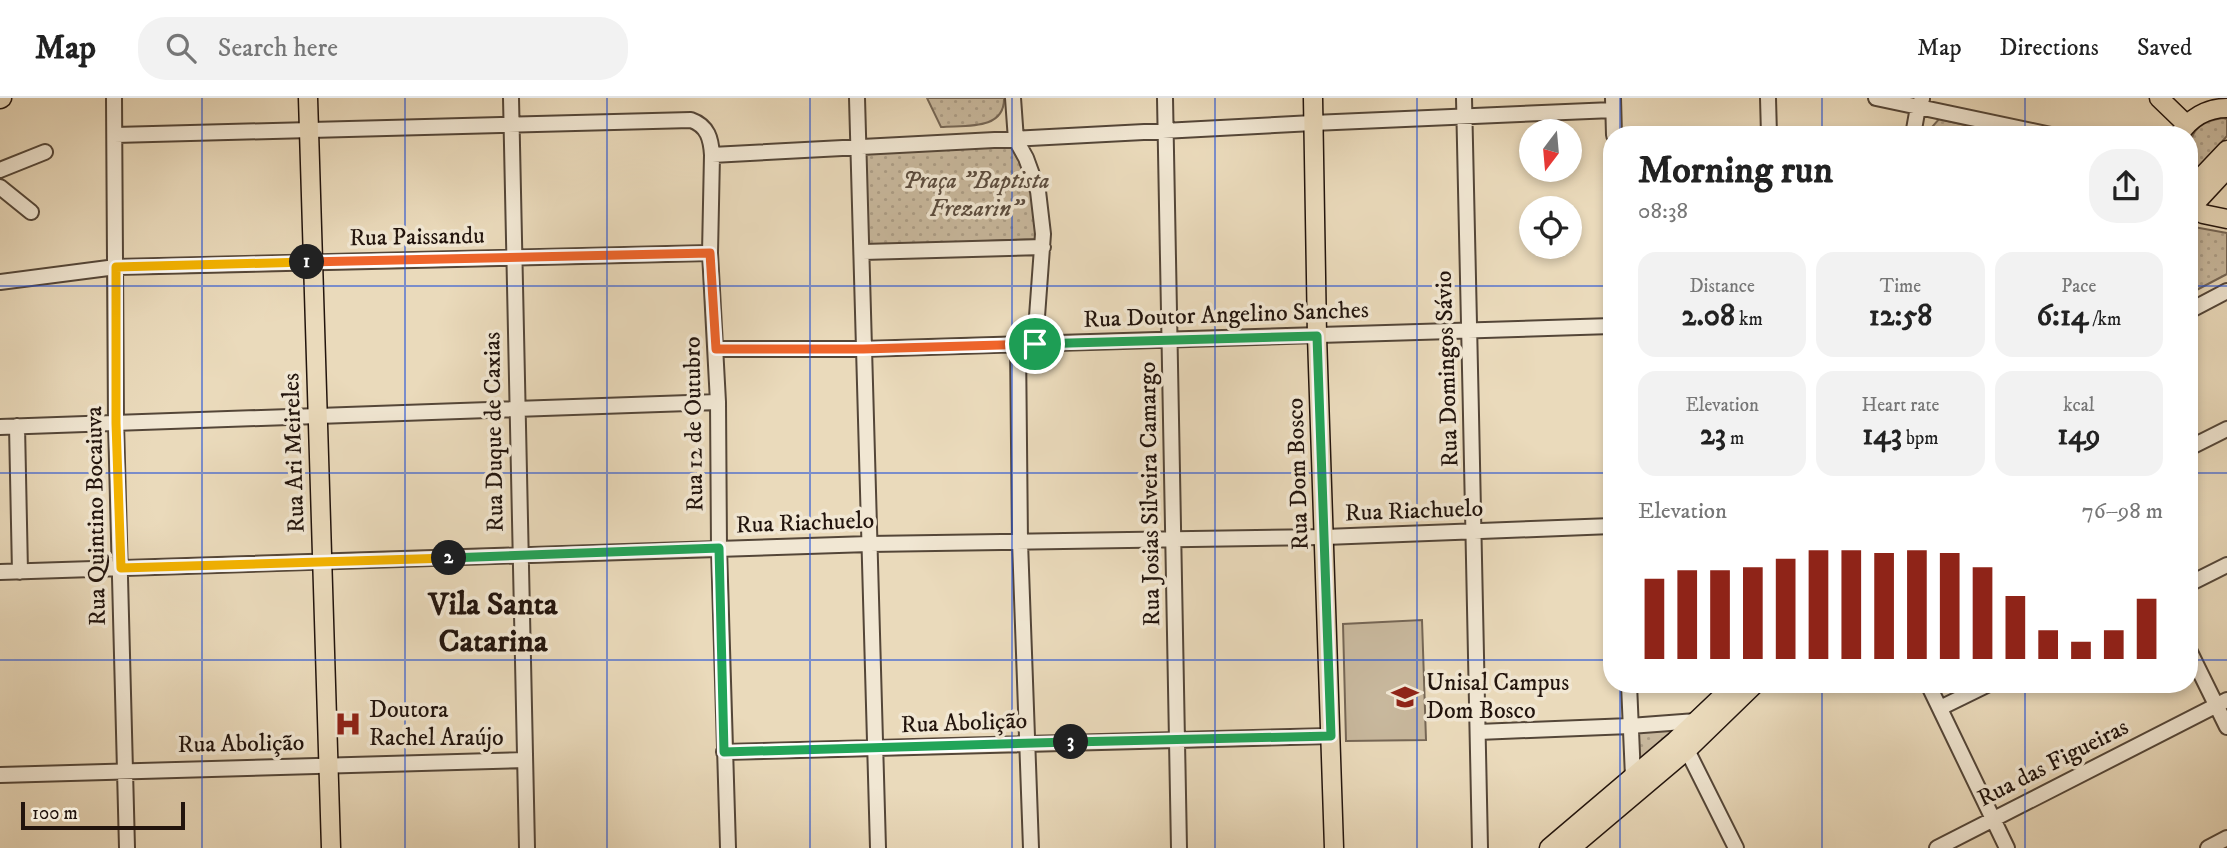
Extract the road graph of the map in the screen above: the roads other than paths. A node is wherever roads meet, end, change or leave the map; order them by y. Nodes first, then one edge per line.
1 (114, 98) edge
2 (308, 98) edge
3 (511, 98) edge
4 (856, 98) edge
5 (1013, 98) edge
6 (1164, 98) edge
7 (1312, 98) edge
8 (1465, 98) edge
9 (1768, 98) edge
10 (1876, 98) edge
11 (2159, 98) edge
12 (1921, 102) edge
13 (1613, 104) edge
14 (2227, 108) edge
15 (1465, 118) junction
16 (1313, 123) junction
17 (512, 125) junction
18 (1614, 126) edge
19 (1769, 126) edge
20 (1915, 126) edge
21 (2016, 126) edge
22 (2180, 126) edge
23 (2188, 126) edge
24 (309, 130) junction
25 (1166, 131) junction
26 (115, 135) junction
27 (1016, 141) junction
28 (858, 148) junction
29 (2227, 150) edge
30 (45, 152) dead end
31 (712, 155) junction
32 (2227, 169) edge
33 (0, 170) edge
34 (0, 187) edge
35 (2198, 192) edge
36 (2198, 196) edge
37 (2198, 210) edge
38 (31, 212) dead end
39 (2227, 219) edge
40 (1044, 247) junction
41 (863, 252) junction
42 (710, 253) junction
43 (513, 258) junction
44 (314, 262) junction
45 (116, 267) junction
46 (0, 282) edge
47 (2227, 291) edge
48 (2198, 306) edge
49 (1603, 326) edge
50 (1468, 328) junction
51 (1317, 336) junction
52 (1170, 340) junction
53 (1018, 344) junction
54 (1035, 344) junction
55 (716, 349) junction
56 (863, 349) junction
57 (718, 402) junction
58 (517, 409) junction
59 (317, 416) junction
60 (116, 423) junction
61 (18, 426) junction
62 (0, 427) edge
63 (2227, 429) edge
64 (2198, 444) edge
65 (1603, 526) edge
66 (1475, 531) junction
67 (1325, 537) junction
68 (1173, 540) junction
69 (1020, 542) junction
70 (869, 544) junction
71 (719, 548) junction
72 (519, 556) junction
73 (321, 563) junction
74 (2227, 565) edge
75 (121, 568) junction
76 (0, 572) edge
77 (20, 572) junction
78 (2198, 580) edge
79 (2198, 664) edge
80 (1629, 693) edge
81 (1725, 693) edge
82 (1746, 693) edge
83 (1932, 693) edge
84 (1971, 693) edge
85 (2222, 703) edge
86 (1940, 708) junction
87 (1696, 720) junction
88 (1630, 726) junction
89 (2227, 727) edge
90 (1478, 732) junction
91 (1331, 736) junction
92 (1176, 739) junction
93 (1027, 743) junction
94 (875, 749) junction
95 (1687, 750) junction
96 (724, 752) junction
97 (525, 760) junction
98 (329, 765) junction
99 (124, 770) junction
100 (0, 775) edge
101 (1633, 777) junction
102 (1993, 820) junction
103 (2227, 838) edge
104 (127, 848) edge
105 (331, 848) edge
106 (527, 848) edge
107 (728, 848) edge
108 (878, 848) edge
109 (1031, 848) edge
110 (1179, 848) edge
111 (1334, 848) edge
112 (1480, 848) edge
113 (1549, 848) edge
114 (1571, 848) edge
115 (1736, 848) edge
116 (1937, 848) edge
117 (2007, 848) edge
118 (2208, 848) edge

1 - 26 street, Rua Quintino Bocaiuva
2 - 24 main road, Rua Ari Meireles
3 - 17 street, Rua Duque de Caxias
4 - 28 street
5 - 27 street
6 - 25 street, Rua Josias Silveira Camargo
7 - 16 main road, Rua Dom Bosco
8 - 15 street, Rua Domingos Sávio
9 - 19 street
10 - 12 street
11 - 22 main road
12 - 20 street
12 - 21 street
13 - 15 street
13 - 18 street
14 - 23 main road
15 - 16 street
15 - 50 street, Rua Domingos Sávio
16 - 25 street
16 - 51 main road, Rua Dom Bosco
17 - 24 street
17 - 31 street, Rua 12 de Outubro
17 - 43 street, Rua Duque de Caxias
24 - 26 street
24 - 44 main road, Rua Ari Meireles
25 - 27 street
25 - 52 street, Rua Josias Silveira Camargo
26 - 45 street, Rua Quintino Bocaiuva
27 - 28 street
27 - 40 street
28 - 31 street
28 - 41 street
29 - 35 main road
30 - 33 street
31 - 42 street, Rua 12 de Outubro
32 - 36 main road
34 - 38 street
37 - 39 main road
40 - 41 street
40 - 54 street
41 - 56 street
42 - 43 street, Rua Paissandu
42 - 55 street, Rua 12 de Outubro
43 - 44 street, Rua Paissandu
43 - 58 street, Rua Duque de Caxias
44 - 45 street, Rua Paissandu
44 - 59 main road, Rua Ari Meireles
45 - 46 street, Rua Paissandu
45 - 60 street, Rua Quintino Bocaiuva
47 - 48 street
49 - 50 street, Rua Doutor Angelino Sanches
50 - 51 street, Rua Doutor Angelino Sanches
50 - 66 street, Rua Domingos Sávio
51 - 52 street, Rua Doutor Angelino Sanches
51 - 67 main road, Rua Dom Bosco
52 - 54 street, Rua Doutor Angelino Sanches
52 - 68 street, Rua Josias Silveira Camargo
53 - 54 street, Rua Doutor Angelino Sanches
53 - 56 street, Rua Doutor Angelino Sanches
53 - 69 street
55 - 56 street, Rua Doutor Angelino Sanches
55 - 57 street, Rua 12 de Outubro
56 - 70 street
57 - 58 street
57 - 71 street, Rua 12 de Outubro
58 - 59 street
58 - 72 street, Rua Duque de Caxias
59 - 60 street
59 - 73 main road, Rua Ari Meireles
60 - 61 street
60 - 75 street, Rua Quintino Bocaiuva
61 - 62 street
61 - 77 street
63 - 64 street
65 - 66 street, Rua Riachuelo
66 - 67 street, Rua Riachuelo
66 - 90 street, Rua Domingos Sávio
67 - 68 street, Rua Riachuelo
67 - 91 main road, Rua Dom Bosco
68 - 69 street, Rua Riachuelo
68 - 92 street, Rua Josias Silveira Camargo
69 - 70 street, Rua Riachuelo
69 - 93 street
70 - 71 street, Rua Riachuelo
70 - 94 street
71 - 72 street, Rua Riachuelo
71 - 96 street, Rua 12 de Outubro
72 - 73 street, Rua Riachuelo
72 - 97 street, Rua Duque de Caxias
73 - 75 street, Rua Riachuelo
73 - 98 main road, Rua Ari Meireles
74 - 78 street
75 - 77 street, Rua Riachuelo
75 - 99 street, Rua Quintino Bocaiuva
76 - 77 street, Rua Riachuelo
79 - 85 street
80 - 88 street
81 - 87 main road
82 - 95 main road
83 - 86 street
84 - 86 street
85 - 89 street
85 - 102 street, Rua das Figueiras
86 - 102 street
87 - 88 street
87 - 101 main road
88 - 90 street
88 - 101 street
90 - 112 street, Rua Domingos Sávio
91 - 92 street, Rua Abolição
91 - 111 main road, Rua Dom Bosco
92 - 93 street, Rua Abolição
92 - 110 street, Rua Josias Silveira Camargo
93 - 94 street, Rua Abolição
93 - 109 street
94 - 96 street, Rua Abolição
94 - 108 street
95 - 114 main road
95 - 115 street
96 - 107 street, Rua 12 de Outubro
97 - 98 street, Rua Abolição
97 - 106 street, Rua Duque de Caxias
98 - 99 street, Rua Abolição
98 - 105 main road, Rua Ari Meireles
99 - 100 street, Rua Abolição
99 - 104 street, Rua Quintino Bocaiuva
101 - 113 main road
102 - 116 street, Rua das Figueiras
102 - 117 street
103 - 118 street

